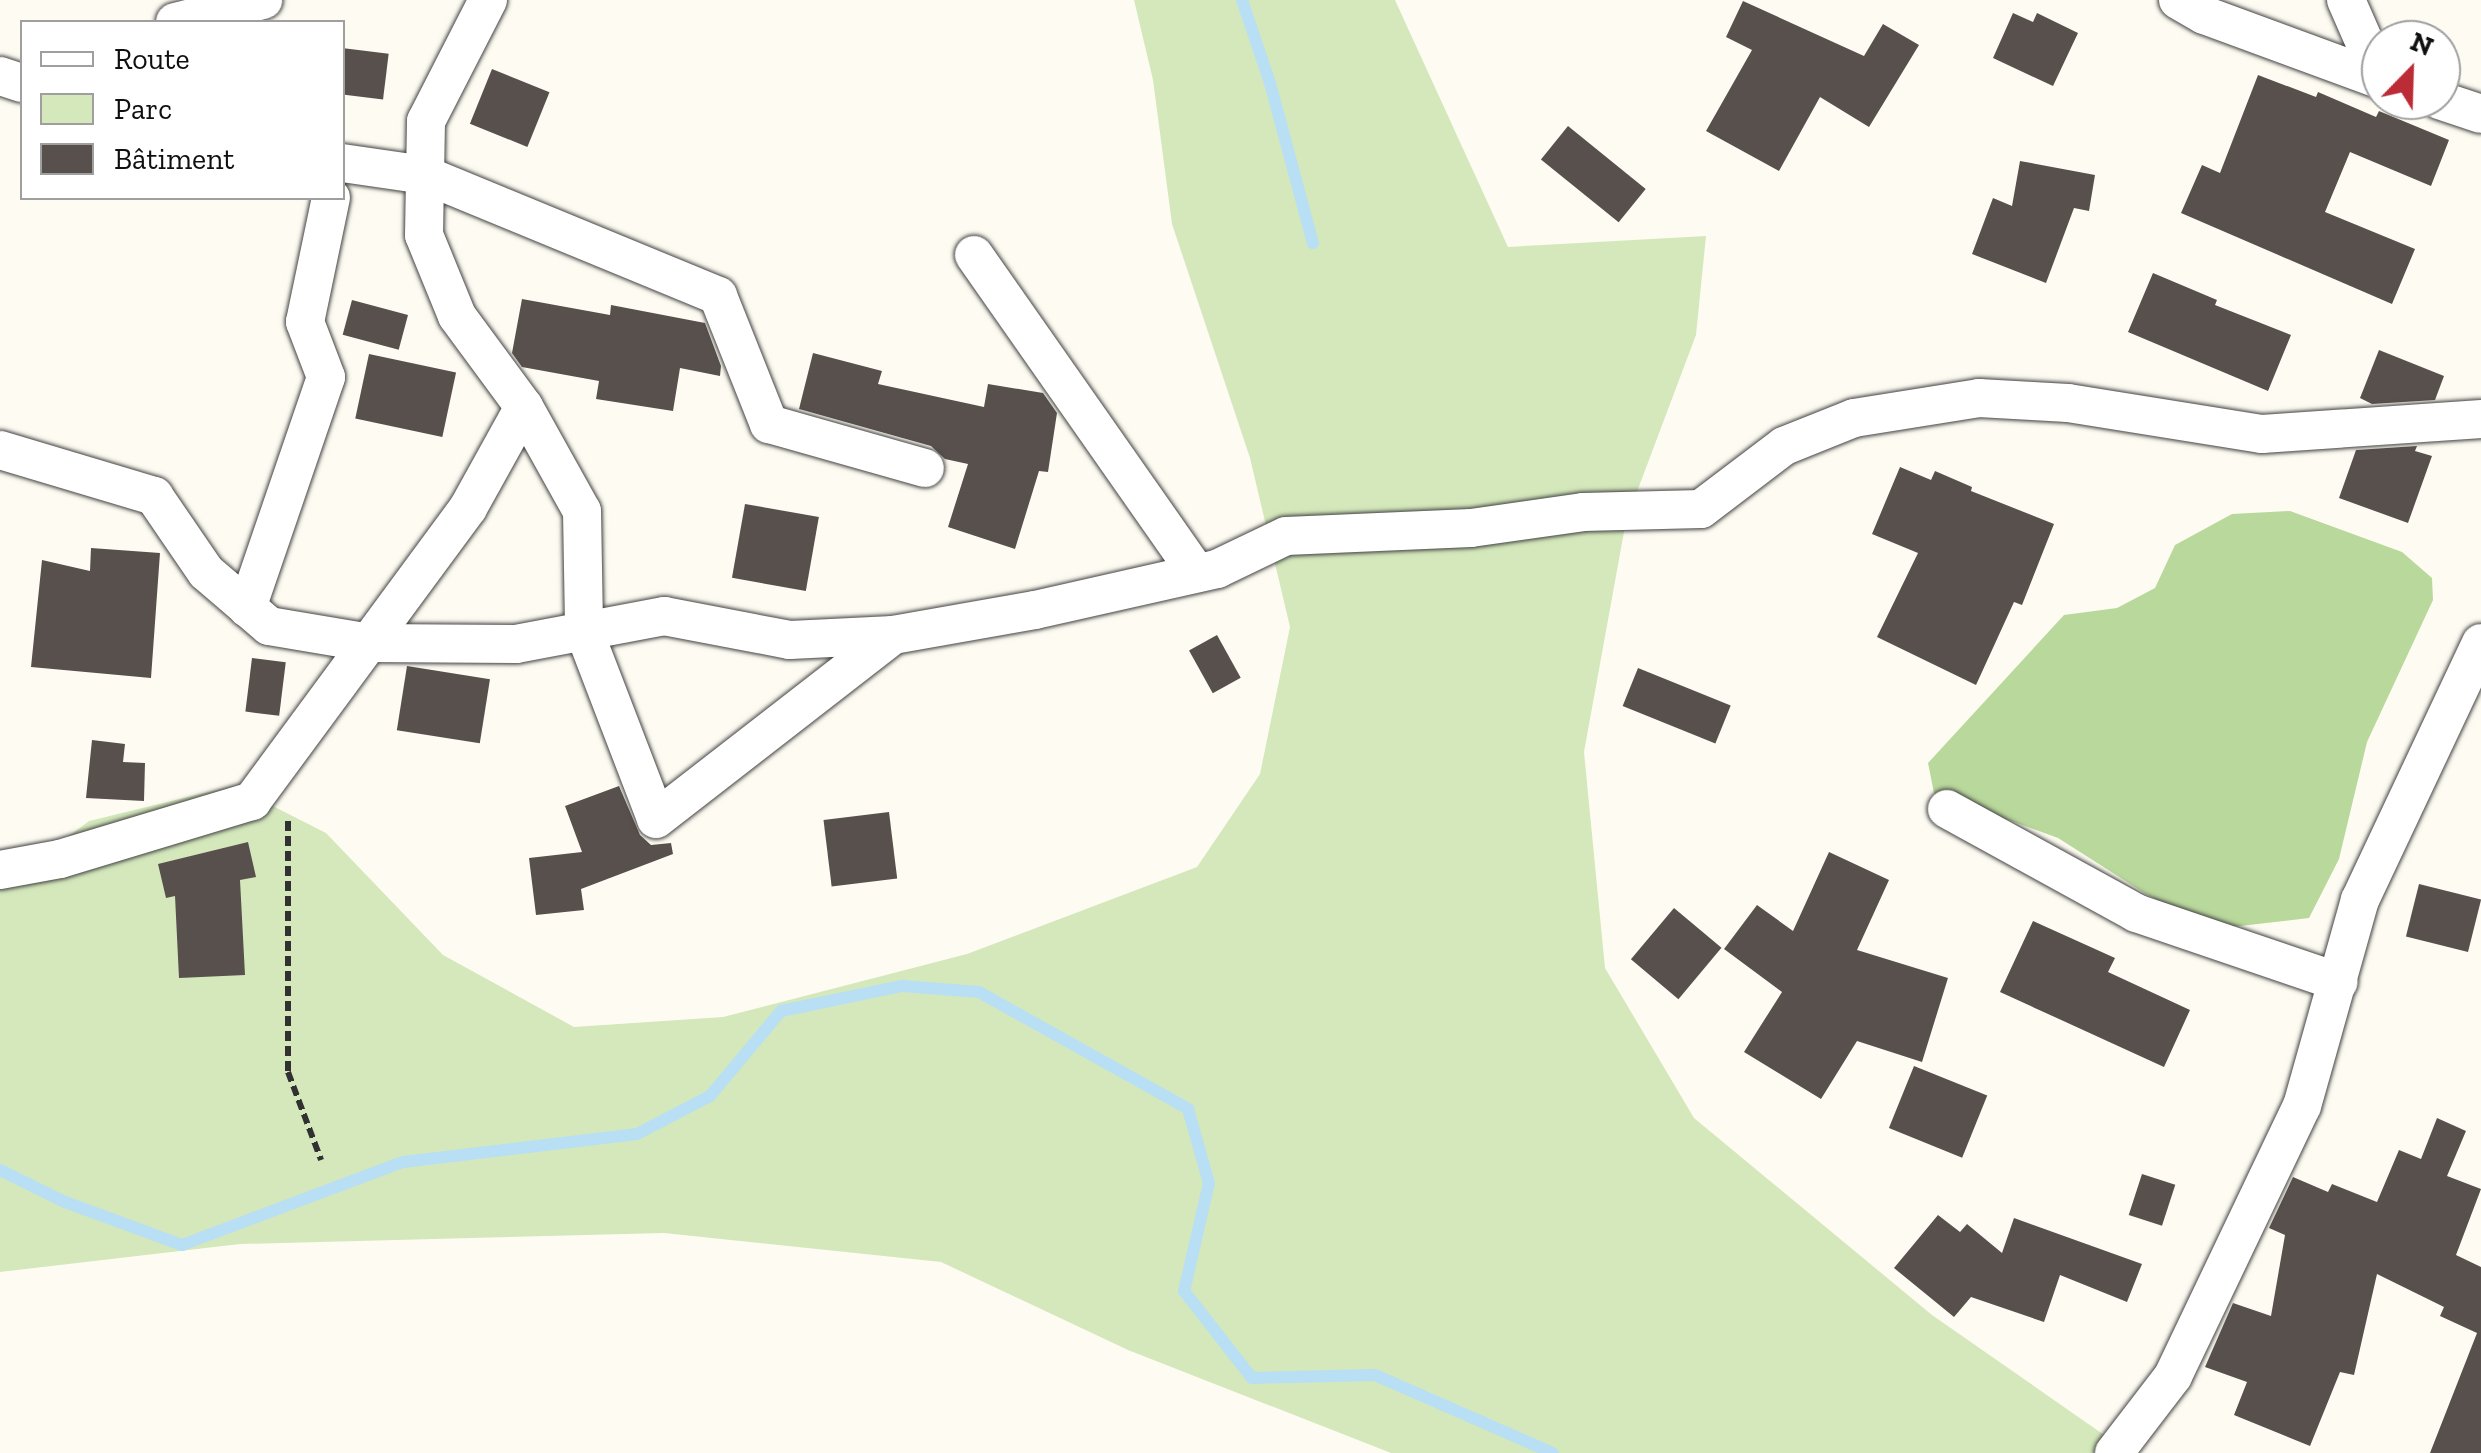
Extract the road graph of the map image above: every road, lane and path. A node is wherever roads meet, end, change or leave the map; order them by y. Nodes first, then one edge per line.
1 (263, 0) edge
2 (488, 0) edge
3 (2178, 0) edge
4 (2346, 0) edge
5 (183, 20) edge
6 (345, 163) edge
7 (425, 175) junction
8 (331, 200) edge
9 (974, 254) dead end
10 (524, 407) junction
11 (2481, 419) edge
12 (0, 450) edge
13 (925, 468) dead end
14 (1197, 573) junction
15 (247, 608) junction
16 (584, 631) junction
17 (893, 635) junction
18 (369, 642) junction
19 (2481, 643) edge
20 (287, 753) junction
21 (1947, 809) dead end
22 (0, 870) edge
23 (2339, 982) junction
24 (322, 1160) dead end
25 (2114, 1453) edge

1 - 5 street
2 - 7 street
3 - 4 street
6 - 7 street
7 - 10 street
7 - 13 street
8 - 15 street
9 - 14 street
10 - 16 street
10 - 18 street
11 - 14 street
12 - 15 street
14 - 17 street
15 - 18 street
16 - 17 street
16 - 17 street
16 - 18 street
18 - 20 street
19 - 23 street
20 - 22 street
20 - 24 path
21 - 23 street
23 - 25 street

